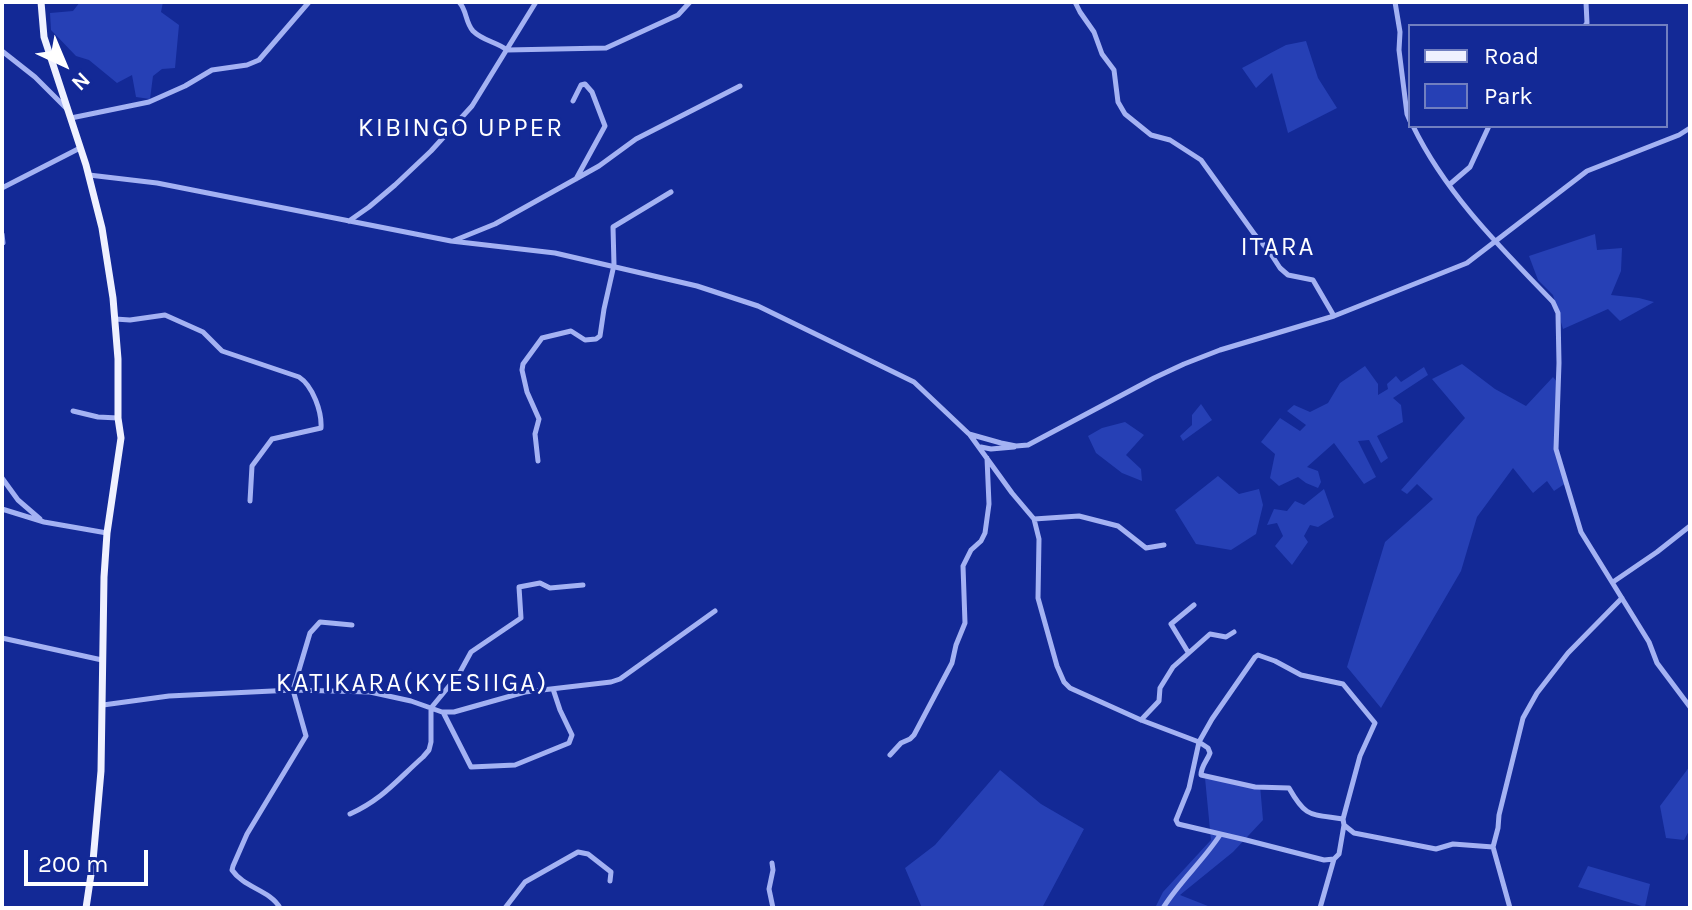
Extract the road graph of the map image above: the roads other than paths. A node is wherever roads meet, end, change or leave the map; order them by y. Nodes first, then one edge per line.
1 (41, 2) edge
2 (309, 2) edge
3 (459, 2) edge
4 (536, 2) edge
5 (690, 2) edge
6 (1075, 2) edge
7 (1395, 2) edge
8 (1586, 2) edge
9 (1586, 24) edge
10 (507, 50) junction
11 (2, 51) edge
12 (740, 86) dead end
13 (573, 101) dead end
14 (69, 114) junction
15 (1408, 116) edge
16 (1414, 128) edge
17 (1488, 128) edge
18 (1690, 128) edge
19 (80, 148) junction
20 (89, 175) junction
21 (576, 179) junction
22 (1449, 185) junction
23 (2, 187) edge
24 (671, 192) dead end
25 (347, 221) junction
26 (2, 234) edge
27 (451, 241) junction
28 (3, 243) edge
29 (1496, 243) junction
30 (614, 265) junction
31 (1334, 316) junction
32 (115, 319) junction
33 (73, 411) dead end
34 (118, 418) junction
35 (969, 434) junction
36 (1016, 446) junction
37 (980, 447) junction
38 (987, 457) junction
39 (538, 461) dead end
40 (2, 478) edge
41 (250, 501) dead end
42 (2, 509) edge
43 (1034, 519) junction
44 (44, 522) junction
45 (1690, 526) edge
46 (107, 533) junction
47 (1164, 545) dead end
48 (1613, 582) junction
49 (583, 585) dead end
50 (1622, 598) junction
51 (1194, 605) dead end
52 (715, 611) dead end
53 (352, 625) dead end
54 (1234, 632) dead end
55 (2, 638) edge
56 (1188, 652) junction
57 (102, 660) junction
58 (553, 689) junction
59 (293, 690) junction
60 (103, 705) junction
61 (1690, 707) edge
62 (431, 708) junction
63 (442, 712) junction
64 (1141, 720) junction
65 (1199, 742) junction
66 (890, 755) dead end
67 (350, 814) dead end
68 (1344, 822) junction
69 (1220, 835) junction
70 (1493, 847) junction
71 (1334, 859) junction
72 (772, 863) dead end
73 (610, 881) dead end
74 (86, 908) edge
75 (280, 908) edge
76 (505, 908) edge
77 (773, 908) edge
78 (1163, 908) edge
79 (1320, 908) edge
80 (1510, 908) edge

1 - 14 main road
2 - 14 street
3 - 10 street
4 - 10 street
5 - 10 street
6 - 31 street
7 - 15 street
8 - 9 street
10 - 25 street
11 - 14 street
12 - 21 street
13 - 21 street
14 - 19 main road
16 - 22 street
17 - 22 street
18 - 29 street
19 - 20 main road
19 - 23 street
20 - 25 street
20 - 32 main road
21 - 27 street
22 - 29 street
24 - 30 street
25 - 27 street
26 - 28 street
27 - 30 street
29 - 31 street
29 - 48 street
30 - 35 street
30 - 39 street
31 - 36 street
32 - 34 main road
32 - 41 street
33 - 34 street
34 - 46 main road
35 - 36 street
35 - 37 street
36 - 37 street
37 - 38 street
38 - 43 street
38 - 66 street
40 - 44 street
42 - 44 street
43 - 47 street
43 - 64 street
44 - 46 street
45 - 48 street
46 - 57 main road
48 - 50 street
49 - 62 street
50 - 61 street
50 - 70 street
51 - 56 street
52 - 58 street
53 - 59 street
54 - 56 street
55 - 57 street
56 - 64 street
57 - 60 main road
58 - 63 street
58 - 63 street
59 - 60 street
59 - 62 street
59 - 75 street
60 - 74 main road
62 - 63 street
62 - 67 street
64 - 65 street
65 - 68 street
65 - 68 street
65 - 69 street
68 - 70 street
68 - 71 street
69 - 71 street
69 - 78 street
70 - 80 street
71 - 79 street
72 - 77 street
73 - 76 street

